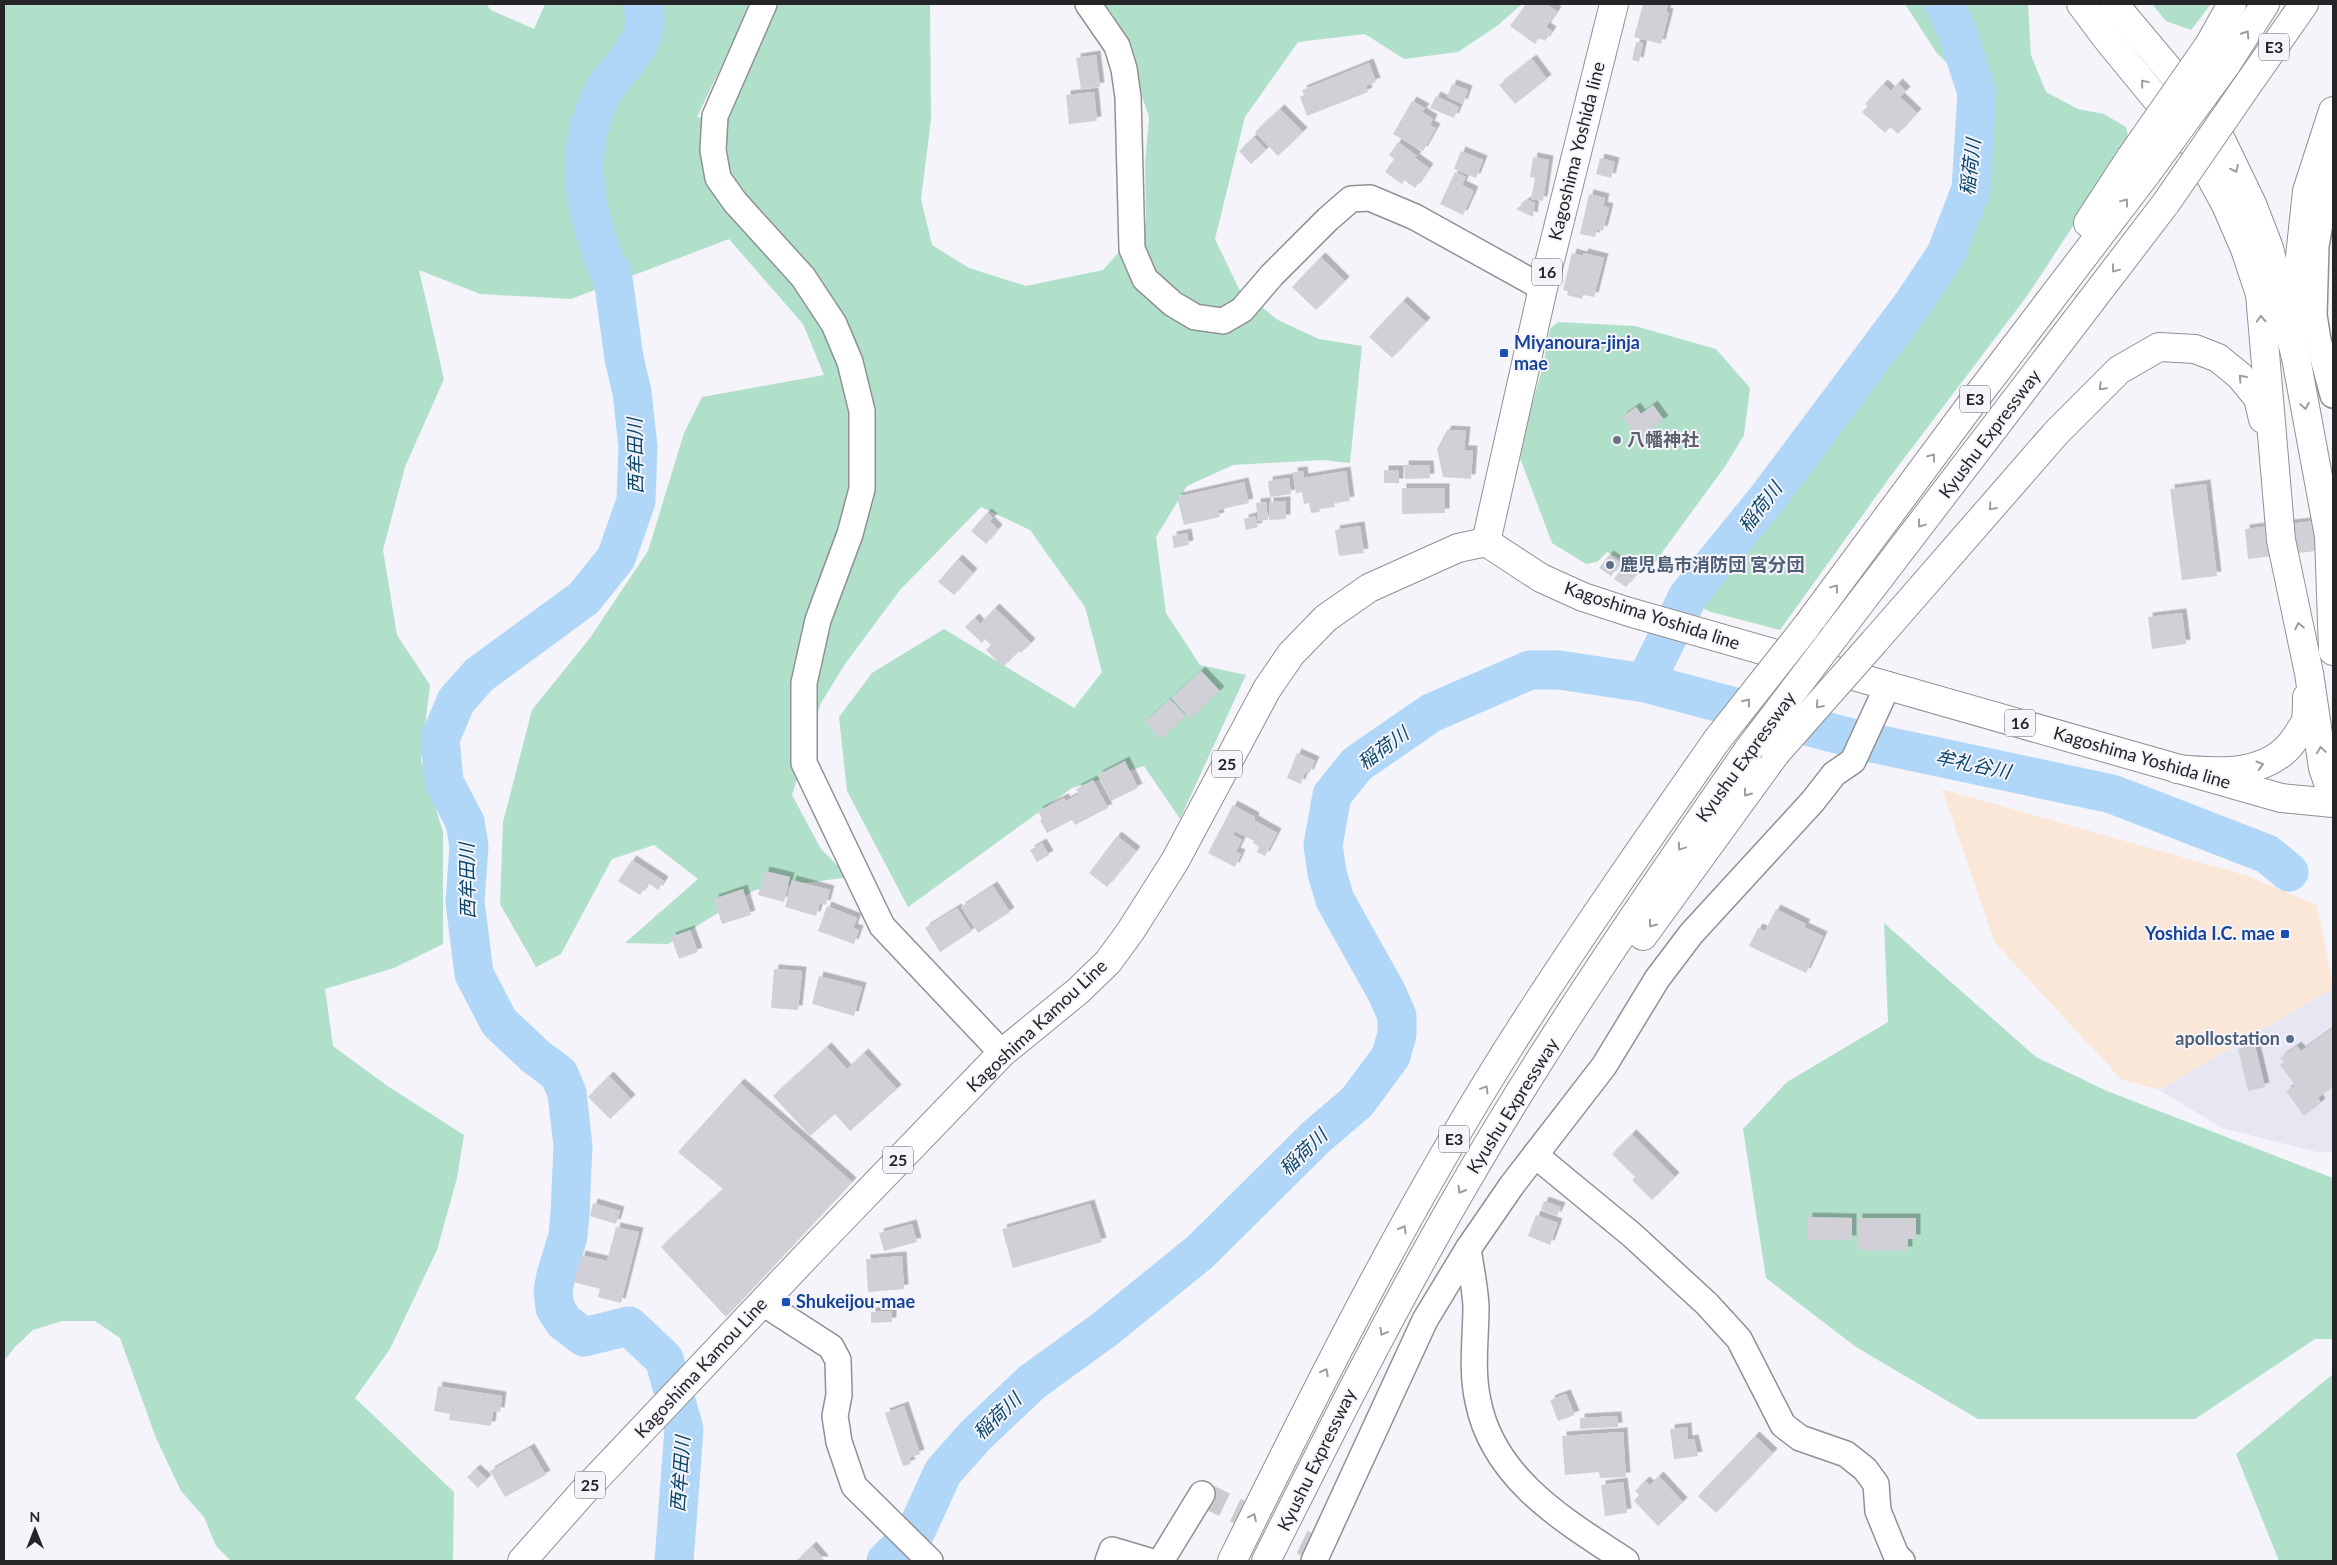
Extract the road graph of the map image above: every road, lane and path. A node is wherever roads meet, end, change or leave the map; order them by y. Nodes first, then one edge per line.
1 (764, 4) edge
2 (1088, 4) edge
3 (1614, 4) edge
4 (2081, 4) edge
5 (2114, 4) edge
6 (2232, 4) edge
7 (2266, 4) edge
8 (2304, 4) edge
9 (2217, 55) junction
10 (2333, 112) edge
11 (2333, 165) edge
12 (1544, 288) junction
13 (2296, 358) junction
14 (2333, 395) edge
15 (2276, 472) junction
16 (1486, 542) junction
17 (2333, 651) edge
18 (2309, 673) junction
19 (1888, 685) junction
20 (2177, 769) junction
21 (2333, 797) edge
22 (2333, 803) edge
23 (1002, 1052) junction
24 (1544, 1054) junction
25 (1535, 1155) junction
26 (1468, 1249) junction
27 (763, 1303) junction
28 (1202, 1494) dead end
29 (927, 1559) edge
30 (522, 1561) edge
31 (1108, 1561) edge
32 (1149, 1561) edge
33 (1161, 1561) edge
34 (1232, 1561) edge
35 (1266, 1561) edge
36 (1314, 1561) edge
37 (1626, 1561) edge
38 (1902, 1561) edge

1 - 23 street
2 - 12 street
3 - 12 main road, Kagoshima Yoshida line / 16
15 -> 4 main road
5 -> 13 main road
6 - 9 main road
9 -> 7 main road, Kyushu Expressway / E3
8 -> 24 main road, Kyushu Expressway / E3, bridge
34 -> 9 main road, Kyushu Expressway / E3, bridge
10 - 13 main road
11 - 14 street
12 - 16 main road, Kagoshima Yoshida line / 16
13 -> 17 main road
18 -> 15 main road
15 -> 24 main road, bridge
16 - 19 main road, Kagoshima Yoshida line / 16
16 - 23 main road, Kagoshima Kamou Line / 25
20 -> 18 main road
21 -> 18 main road
19 - 20 main road, Kagoshima Yoshida line / 16
19 - 25 street
20 - 22 main road, Kagoshima Yoshida line / 16
23 - 27 main road, Kagoshima Kamou Line / 25
24 -> 35 main road, Kyushu Expressway / E3
25 - 26 street
25 - 38 street
26 - 36 street
26 - 37 street
27 - 29 street
27 - 30 main road, Kagoshima Kamou Line / 25
28 - 33 street
31 - 32 street

